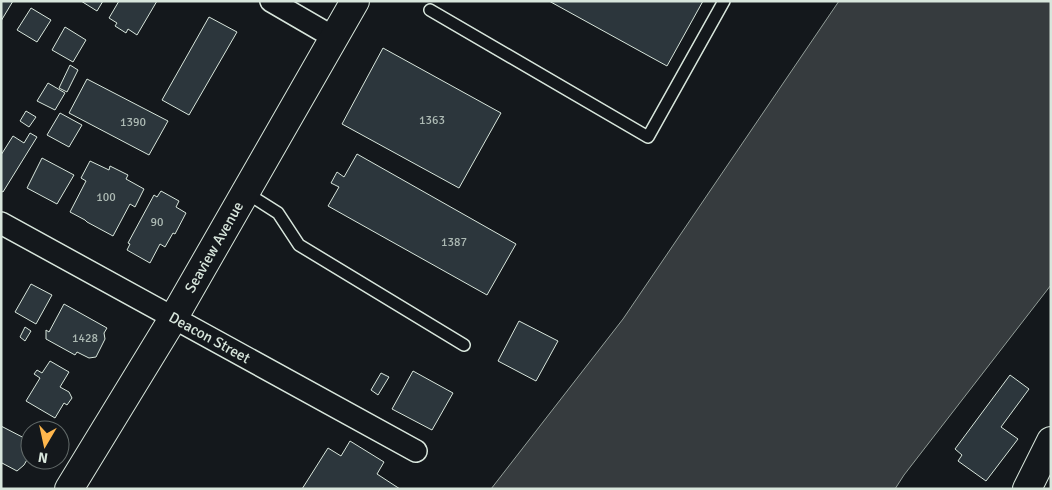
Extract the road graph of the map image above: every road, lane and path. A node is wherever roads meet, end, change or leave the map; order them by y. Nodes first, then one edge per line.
1 (271, 1) edge
2 (354, 1) edge
3 (724, 1) edge
4 (430, 10) dead end
5 (334, 37) junction
6 (245, 192) junction
7 (1, 223) edge
8 (174, 317) junction
9 (464, 344) dead end
10 (1051, 440) edge
11 (416, 450) dead end
12 (69, 489) edge
13 (1027, 489) edge

1 - 5 street
2 - 5 main road, Seaview Avenue
3 - 4 lane
5 - 6 main road, Seaview Avenue
6 - 8 main road, Seaview Avenue
6 - 9 lane
7 - 8 street, Deacon Street
8 - 11 street, Deacon Street
8 - 12 main road, Seaview Avenue
10 - 13 main road

